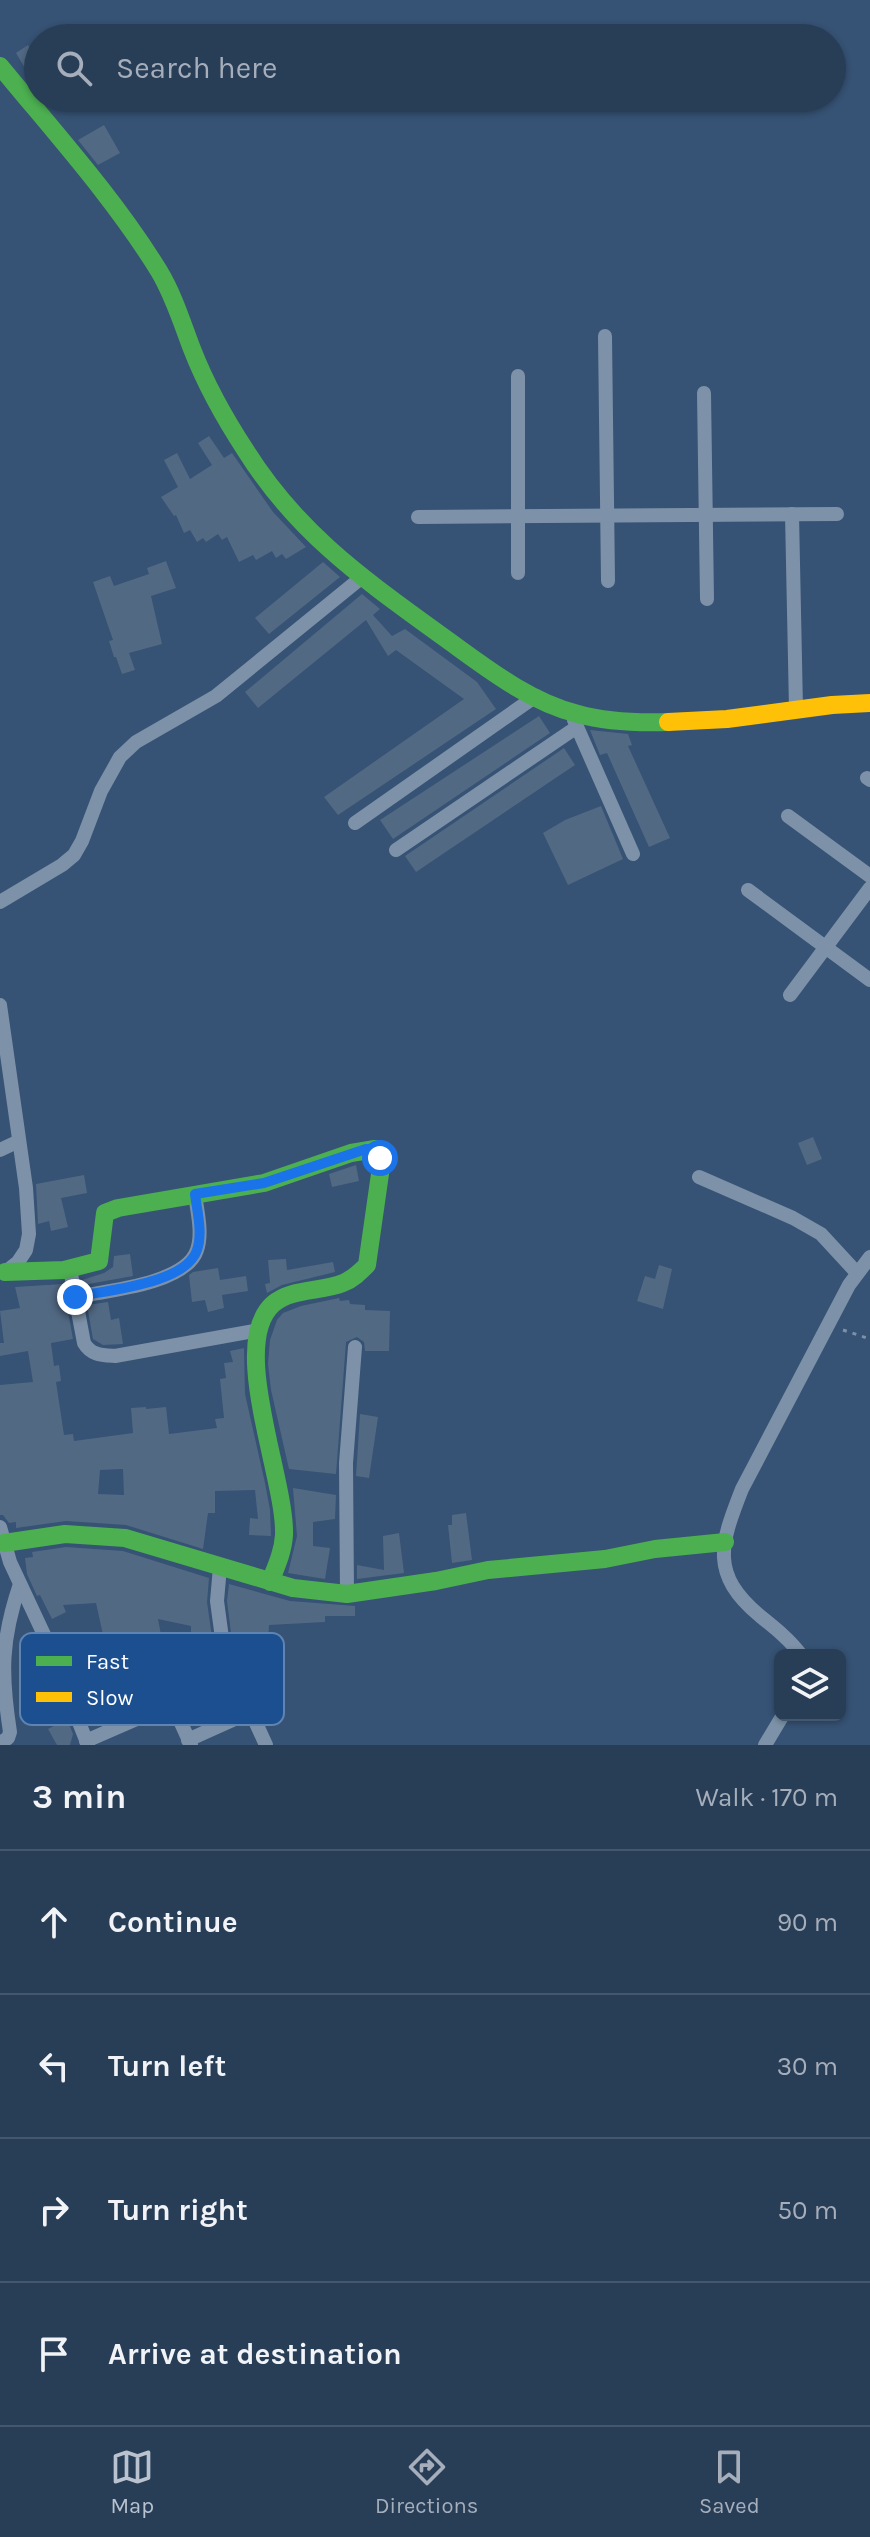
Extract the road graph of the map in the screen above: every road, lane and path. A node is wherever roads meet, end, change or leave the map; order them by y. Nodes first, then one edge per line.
1 (0, 66) edge
2 (24, 95) edge
3 (38, 112) edge
4 (605, 336) dead end
5 (518, 376) dead end
6 (704, 393) dead end
7 (792, 514) junction
8 (837, 514) dead end
9 (607, 515) junction
10 (705, 515) junction
11 (517, 516) junction
12 (418, 517) dead end
13 (518, 573) dead end
14 (361, 578) junction
15 (608, 581) dead end
16 (707, 599) dead end
17 (536, 696) junction
18 (870, 703) edge
19 (796, 709) junction
20 (574, 720) junction
21 (788, 816) dead end
22 (355, 823) dead end
23 (396, 850) dead end
24 (633, 854) dead end
25 (870, 876) edge
26 (870, 888) edge
27 (748, 890) dead end
28 (0, 902) edge
29 (826, 947) junction
30 (870, 980) edge
31 (790, 995) dead end
32 (0, 1005) edge
33 (1, 1023) edge
34 (4, 1076) edge
35 (19, 1141) junction
36 (0, 1150) edge
37 (699, 1177) dead end
38 (195, 1194) junction
39 (870, 1257) edge
40 (70, 1269) junction
41 (857, 1273) junction
42 (2, 1274) edge
43 (75, 1297) junction
44 (829, 1325) junction
45 (260, 1330) junction
46 (870, 1339) edge
47 (355, 1347) dead end
48 (2, 1535) edge
49 (725, 1542) junction
50 (220, 1567) junction
51 (270, 1582) junction
52 (20, 1584) junction
53 (347, 1594) junction
54 (43, 1633) edge
55 (219, 1633) edge
56 (796, 1649) edge
57 (779, 1721) edge
58 (125, 1725) edge
59 (224, 1725) edge
60 (256, 1725) edge
61 (190, 1742) edge
62 (0, 1743) edge
63 (87, 1743) edge
64 (266, 1745) edge
65 (765, 1745) edge

1 - 2 street
3 - 14 street
4 - 9 street
5 - 11 street
6 - 10 street
7 - 8 street
7 - 10 street
7 - 19 street
9 - 10 street
9 - 11 street
9 - 15 street
10 - 16 street
11 - 12 street
11 - 13 street
14 - 17 street
14 - 28 street
17 - 20 street
17 - 22 street
18 - 19 street
19 - 20 street
20 - 23 street
20 - 24 street
21 - 25 street
26 - 29 street
27 - 29 street
29 - 30 street
29 - 31 street
32 - 33 street
33 - 34 street
34 - 35 street
35 - 36 street
35 - 42 street
37 - 41 street
38 - 40 street
38 - 43 street
38 - 45 street
39 - 41 street
40 - 42 street
40 - 43 street
41 - 44 street
43 - 45 street
44 - 46 path
44 - 49 street
45 - 51 street
47 - 53 street
48 - 50 street
48 - 52 street
49 - 53 street
49 - 56 street
50 - 51 street
50 - 55 street
51 - 53 street
52 - 54 street
52 - 62 street
57 - 65 street
58 - 63 street
59 - 61 street
60 - 64 street

